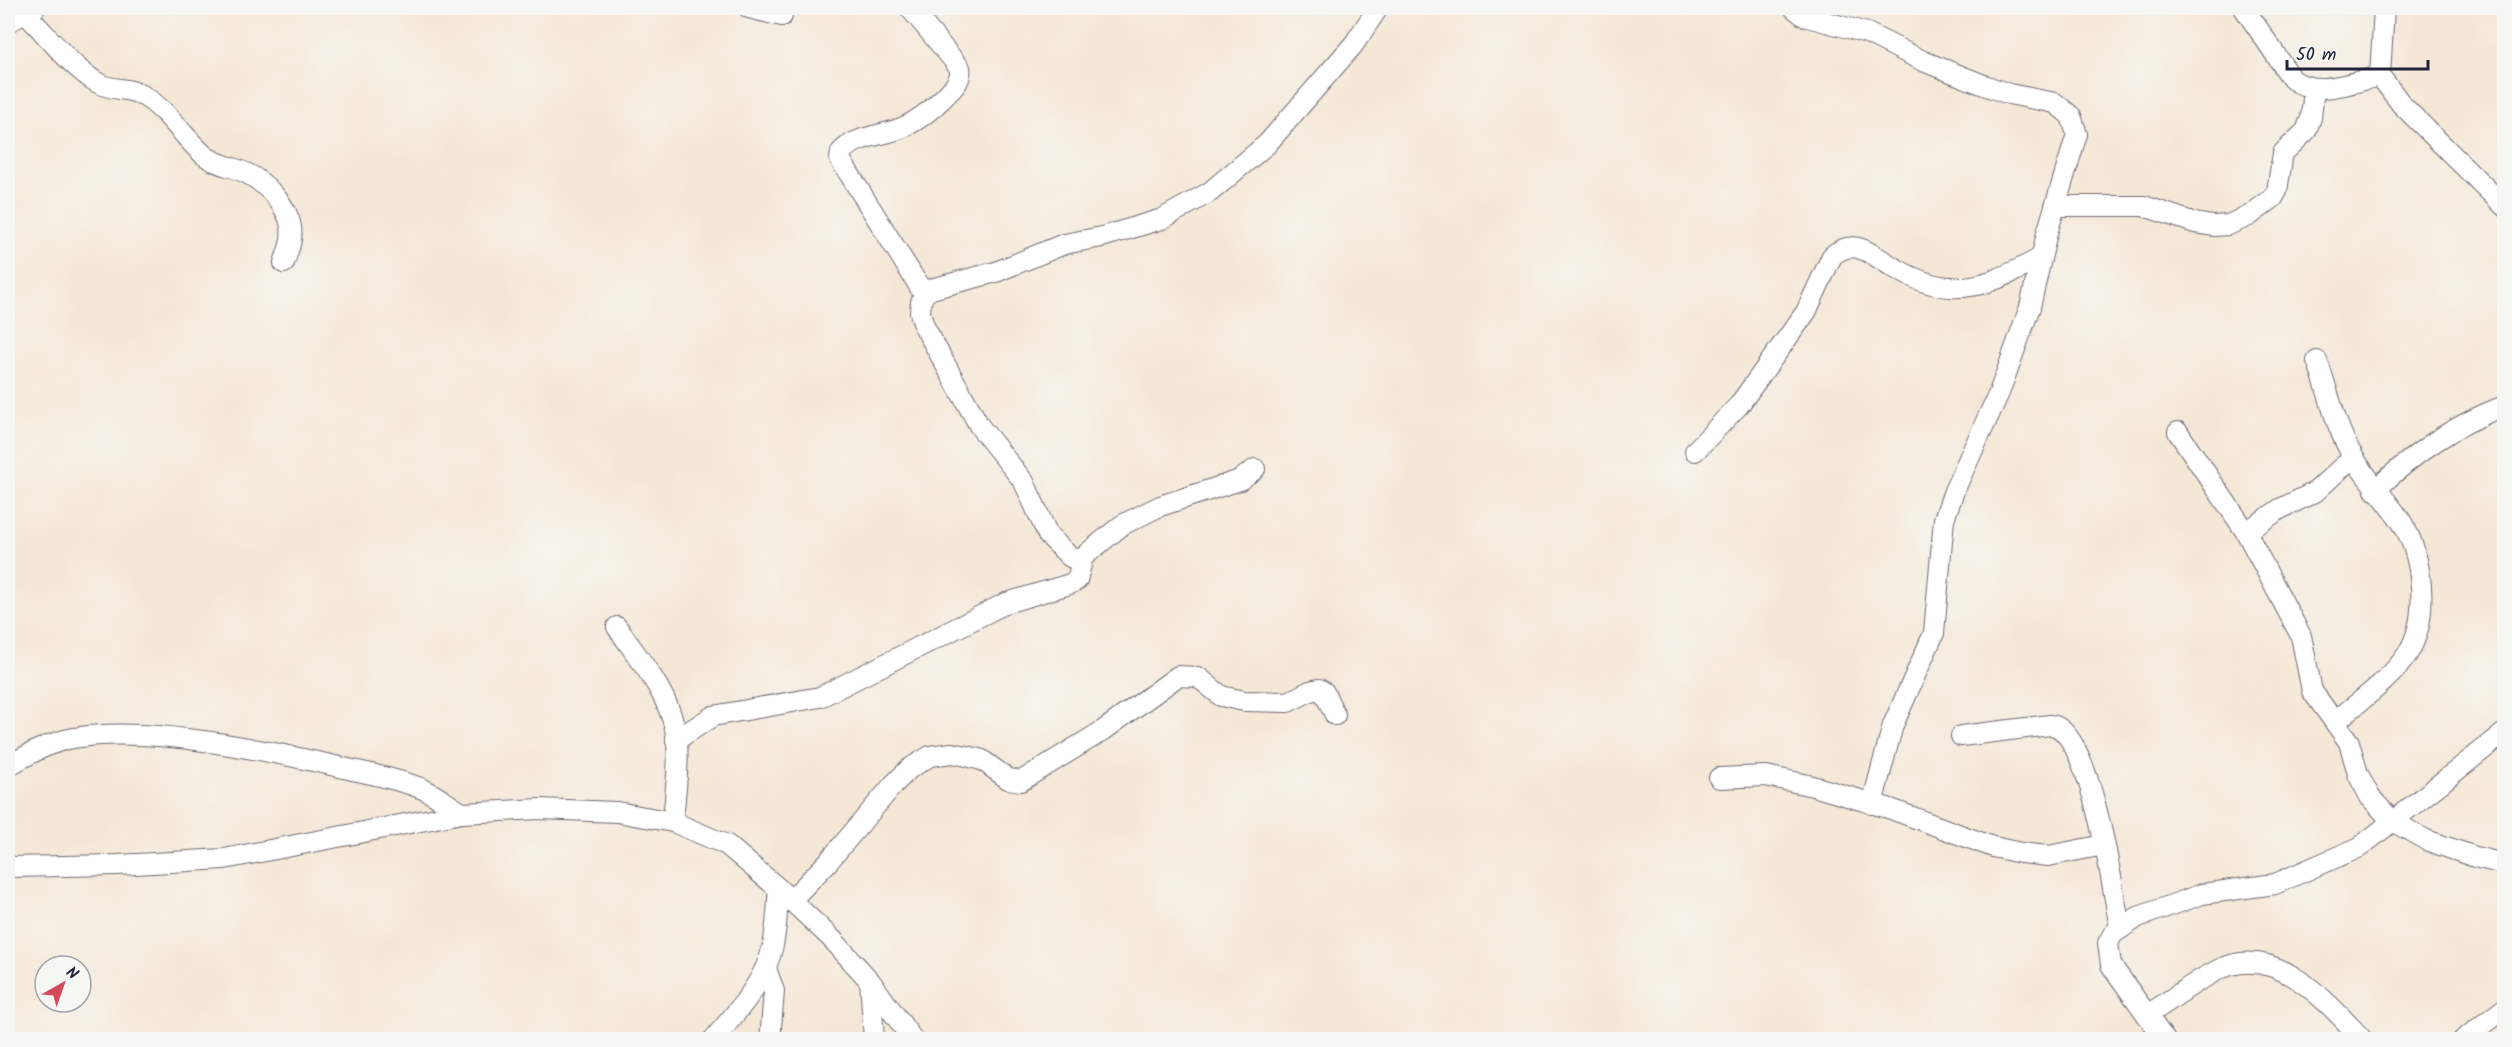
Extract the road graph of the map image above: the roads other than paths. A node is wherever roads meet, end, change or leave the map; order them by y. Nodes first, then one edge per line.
1 (749, 8) edge
2 (910, 8) edge
3 (1378, 8) edge
4 (1794, 8) edge
5 (2244, 8) edge
6 (2384, 8) edge
7 (30, 11) edge
8 (782, 16) dead end
9 (8, 22) edge
10 (2380, 76) junction
11 (2314, 89) junction
12 (2055, 206) junction
13 (2505, 206) edge
14 (2042, 258) junction
15 (284, 263) dead end
16 (924, 294) junction
17 (2317, 361) dead end
18 (2505, 406) edge
19 (2178, 432) dead end
20 (1695, 452) dead end
21 (2353, 457) junction
22 (1255, 469) dead end
23 (2375, 490) junction
24 (2246, 532) junction
25 (1080, 562) junction
26 (617, 627) dead end
27 (1335, 715) dead end
28 (2335, 722) junction
29 (2505, 733) edge
30 (1961, 736) dead end
31 (676, 740) junction
32 (8, 766) edge
33 (1719, 778) dead end
34 (1872, 804) junction
35 (462, 813) junction
36 (2392, 821) junction
37 (673, 822) junction
38 (2104, 845) junction
39 (2505, 864) edge
40 (8, 867) edge
41 (785, 894) junction
42 (2120, 929) junction
43 (766, 968) junction
44 (870, 981) junction
45 (2505, 1009) edge
46 (2146, 1016) junction
47 (713, 1040) edge
48 (770, 1040) edge
49 (874, 1040) edge
50 (914, 1040) edge
51 (2165, 1040) edge
52 (2363, 1040) edge
53 (2463, 1040) edge

1 - 8 street
2 - 16 street
3 - 16 street
4 - 12 street
5 - 11 street
6 - 10 street
7 - 9 street
7 - 15 street
10 - 11 street
10 - 13 street
11 - 12 street
12 - 14 street
14 - 20 street
14 - 34 street
16 - 25 street
17 - 21 street
18 - 23 street
19 - 24 street
21 - 23 street
21 - 24 street
22 - 25 street
23 - 28 street
24 - 28 street
25 - 31 street
26 - 31 street
27 - 41 street
28 - 36 street
29 - 36 street
30 - 38 street
31 - 37 street
32 - 35 street
33 - 34 street
34 - 38 street
35 - 37 street
35 - 40 street
36 - 39 street
36 - 42 street
37 - 41 street
38 - 42 street
41 - 43 street
41 - 44 street
42 - 46 street
43 - 47 street
43 - 48 street
44 - 49 street
44 - 50 street
45 - 53 street
46 - 51 street
46 - 52 street

